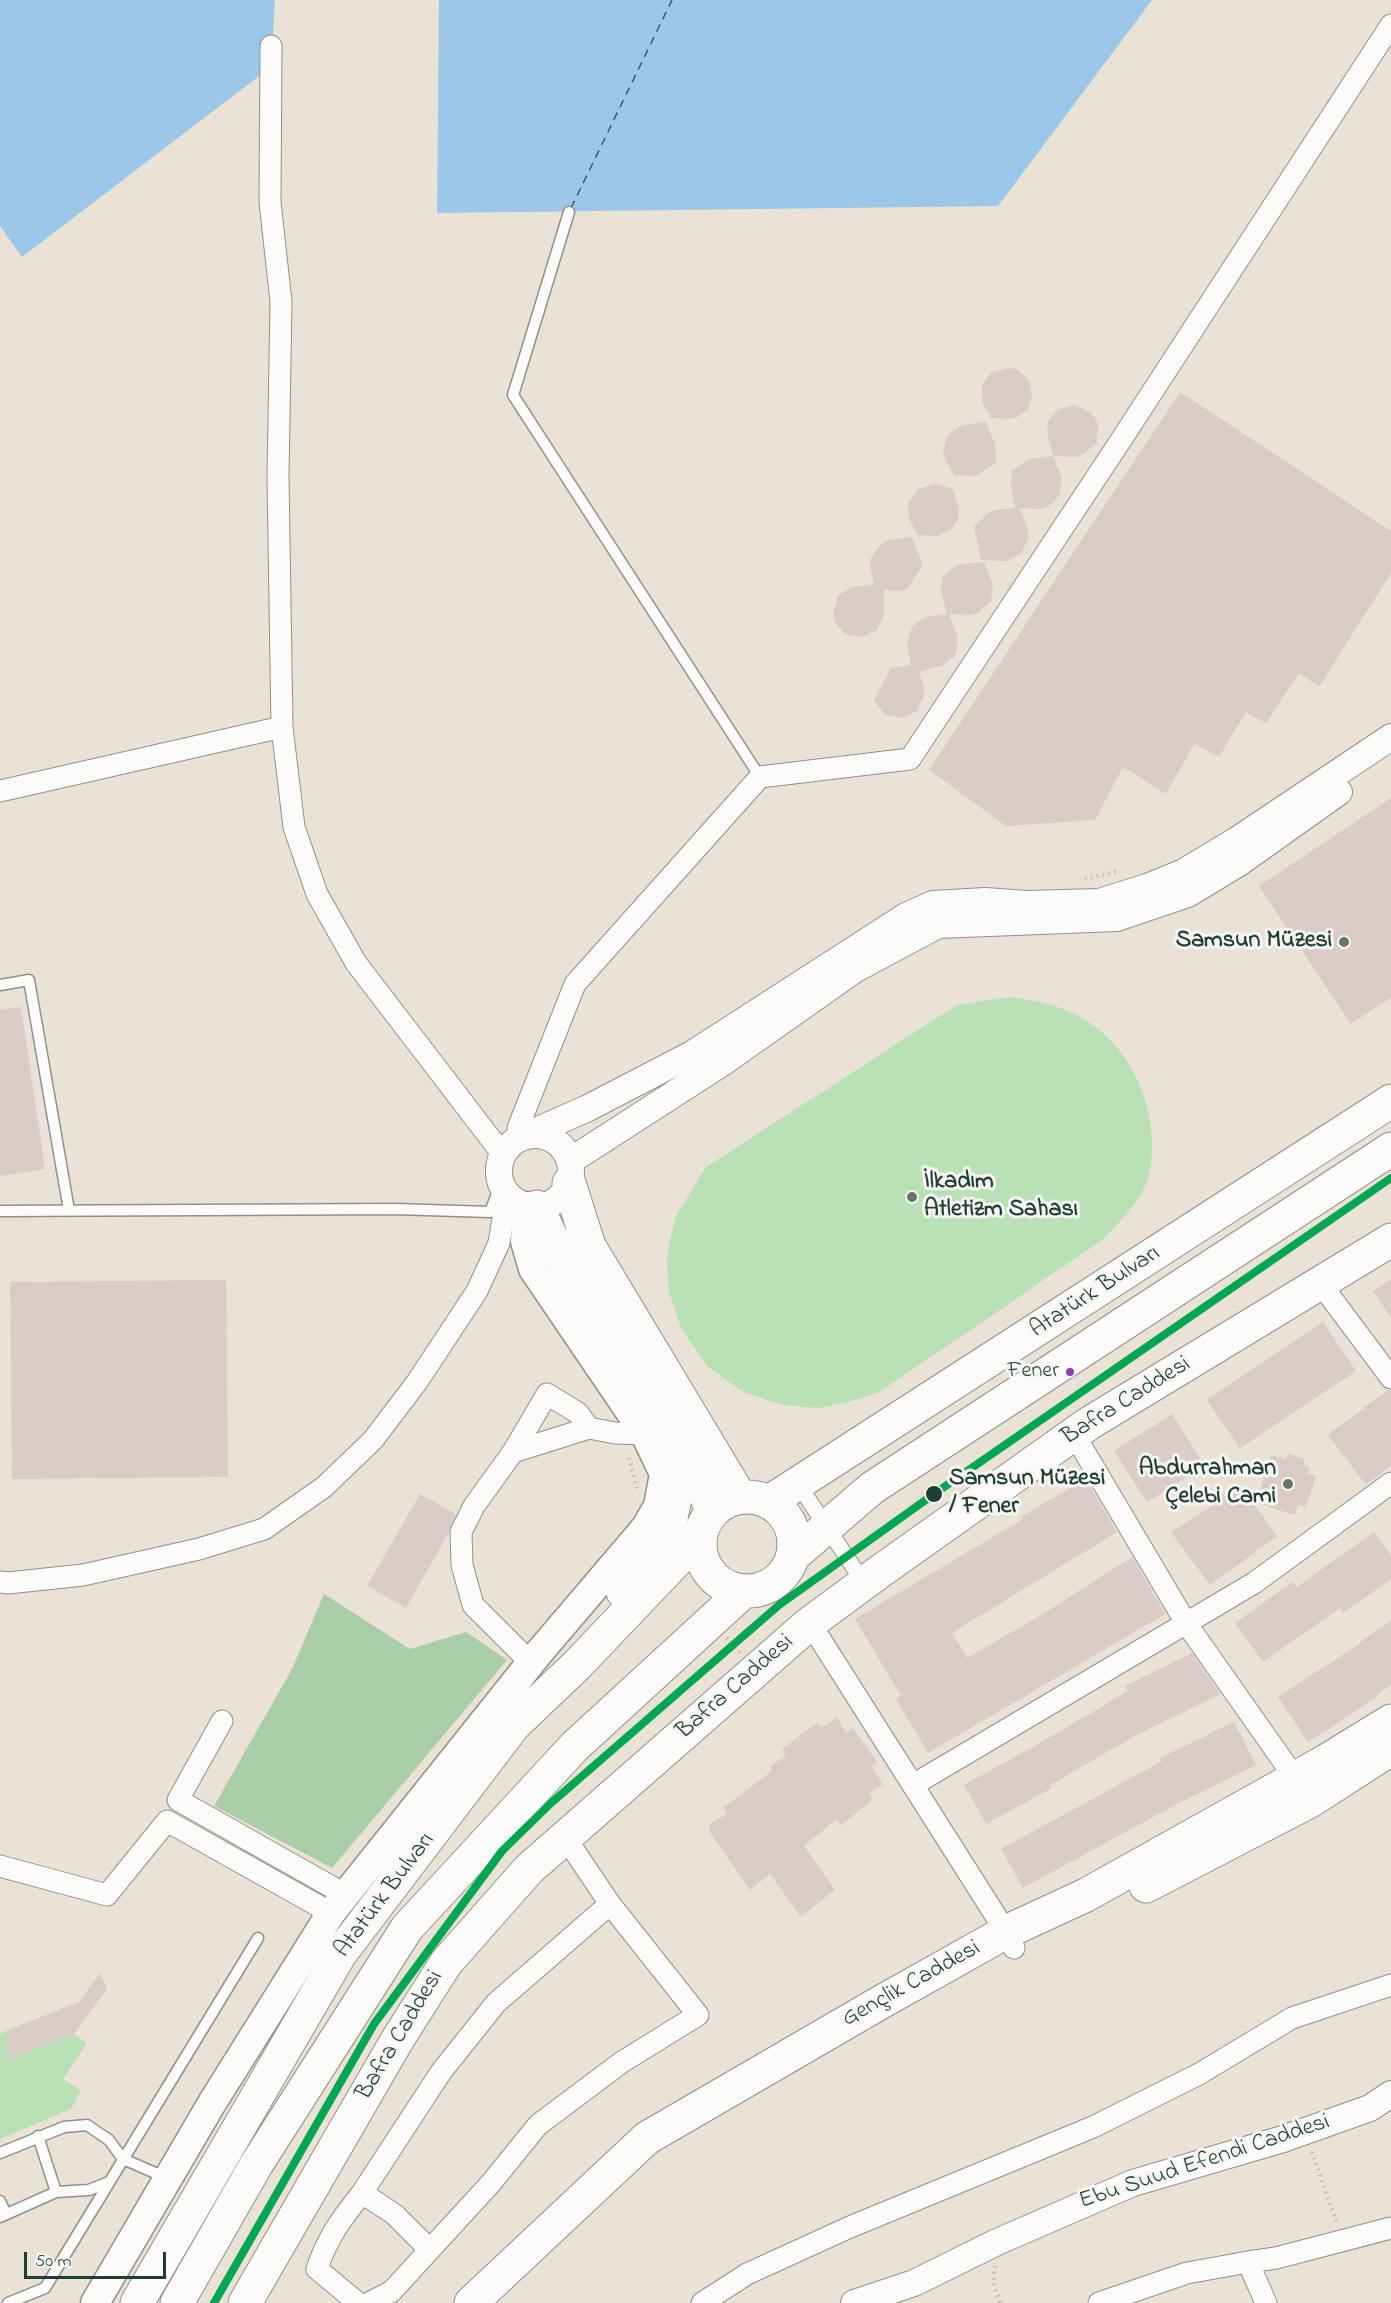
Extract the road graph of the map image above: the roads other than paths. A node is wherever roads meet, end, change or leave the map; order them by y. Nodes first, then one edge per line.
1 (1391, 24) edge
2 (271, 46) dead end
3 (569, 212) dead end
4 (282, 727) junction
5 (1391, 737) edge
6 (1391, 755) edge
7 (760, 777) junction
8 (0, 791) edge
9 (0, 985) edge
10 (1391, 1101) edge
11 (518, 1140) junction
12 (1391, 1149) edge
13 (570, 1172) junction
14 (518, 1197) junction
15 (69, 1210) junction
16 (0, 1211) edge
17 (1391, 1240) edge
18 (1320, 1282) junction
19 (1391, 1378) edge
20 (589, 1428) junction
21 (634, 1433) junction
22 (1074, 1434) junction
23 (680, 1444) junction
24 (513, 1452) junction
25 (1391, 1483) edge
26 (798, 1484) junction
27 (731, 1511) junction
28 (826, 1527) junction
29 (793, 1556) junction
30 (0, 1582) edge
31 (864, 1583) junction
32 (744, 1591) junction
33 (810, 1623) junction
34 (1186, 1623) junction
35 (537, 1655) junction
36 (1391, 1720) edge
37 (222, 1721) dead end
38 (514, 1725) junction
39 (1391, 1749) edge
40 (1295, 1778) junction
41 (913, 1785) junction
42 (178, 1800) junction
43 (167, 1821) junction
44 (565, 1837) junction
45 (0, 1866) edge
46 (339, 1904) junction
47 (610, 1904) junction
48 (258, 1938) dead end
49 (1010, 1940) junction
50 (1391, 1985) edge
51 (1391, 2094) edge
52 (38, 2136) junction
53 (0, 2153) edge
54 (123, 2159) junction
55 (168, 2178) junction
56 (110, 2181) junction
57 (56, 2192) junction
58 (362, 2193) junction
59 (0, 2201) edge
60 (3, 2215) edge
61 (1391, 2228) edge
62 (430, 2250) junction
63 (1248, 2262) junction
64 (8, 2303) edge
65 (94, 2303) edge
66 (137, 2303) edge
67 (177, 2303) edge
68 (245, 2303) edge
69 (358, 2303) edge
70 (369, 2303) edge
71 (471, 2303) edge
72 (485, 2303) edge
73 (702, 2303) edge
74 (854, 2303) edge
75 (1099, 2303) edge
76 (1266, 2303) edge

1 - 7 street
2 - 4 street
3 - 7 lane
4 - 8 street
4 - 11 street
5 - 11 street
6 - 13 street
7 - 11 street
9 - 15 lane
10 - 26 main road, Atatürk Bulvarı
11 - 13 street
11 - 14 street
12 - 28 main road, Atatürk Bulvarı
13 - 14 street
13 - 27 main road
14 - 15 lane
14 - 21 main road
14 - 23 main road
14 - 30 street
15 - 16 lane
17 - 18 main road, Bafra Caddesi
18 - 19 street
18 - 22 main road, Bafra Caddesi
20 - 21 street
20 - 24 street
20 - 24 street
21 - 35 main road
22 - 31 main road, Bafra Caddesi
22 - 34 street
23 - 27 main road
23 - 38 main road
24 - 35 street
25 - 34 street
26 - 27 main road, Atatürk Bulvarı
26 - 28 street
27 - 29 main road
27 - 32 main road
27 - 38 main road, Atatürk Bulvarı
28 - 29 main road, Atatürk Bulvarı
28 - 31 street
29 - 32 main road, Atatürk Bulvarı
31 - 33 main road, Bafra Caddesi
32 - 67 main road, Atatürk Bulvarı
33 - 41 street
33 - 44 main road, Bafra Caddesi
34 - 40 street
34 - 41 street
35 - 46 main road
36 - 40 main road, Gençlik Caddesi
37 - 42 street
38 - 66 main road, Atatürk Bulvarı
39 - 49 main road, Gençlik Caddesi
40 - 49 main road, Gençlik Caddesi
41 - 49 street
42 - 43 street
42 - 46 street
43 - 45 street
43 - 46 street
44 - 47 street
44 - 68 main road, Bafra Caddesi
46 - 55 main road
47 - 58 street
47 - 62 street
48 - 54 lane
49 - 71 main road, Gençlik Caddesi
49 - 72 main road, Gençlik Caddesi
50 - 73 street
51 - 74 street, Ebu Suud Efendi Caddesi
52 - 53 lane
52 - 54 lane
52 - 57 lane
54 - 55 lane
54 - 56 lane
55 - 65 main road
56 - 57 lane
56 - 64 lane
57 - 60 lane
58 - 62 street
58 - 69 street
59 - 60 lane
61 - 63 street
62 - 70 street
63 - 75 street
63 - 76 street

